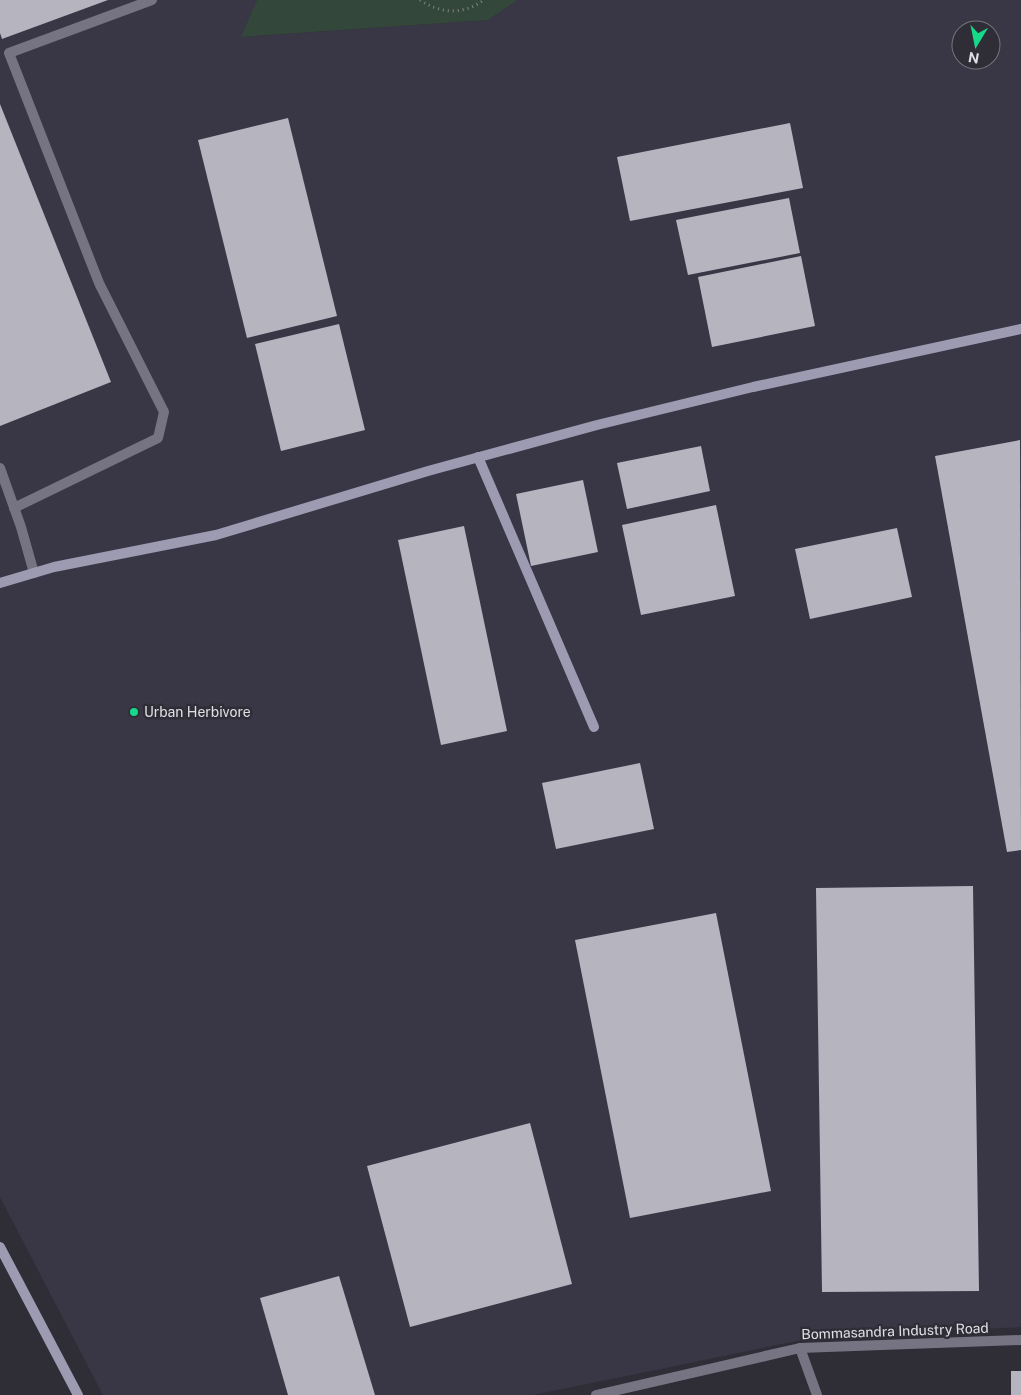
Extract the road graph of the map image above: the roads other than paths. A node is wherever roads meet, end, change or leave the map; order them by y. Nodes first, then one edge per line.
1 (152, 0) edge
2 (1021, 330) edge
3 (478, 457) junction
4 (0, 468) edge
5 (14, 508) junction
6 (34, 573) junction
7 (0, 582) edge
8 (594, 727) dead end
9 (0, 1247) edge
10 (1021, 1340) edge
11 (800, 1348) junction
12 (78, 1395) edge
13 (596, 1395) edge
14 (817, 1395) edge

1 - 5 street
2 - 3 street
3 - 6 street
3 - 8 street
4 - 5 street
5 - 6 street
6 - 7 street
9 - 12 street
10 - 11 street, Bommasandra Industry Road
11 - 13 street, Bommasandra Industry Road
11 - 14 street

